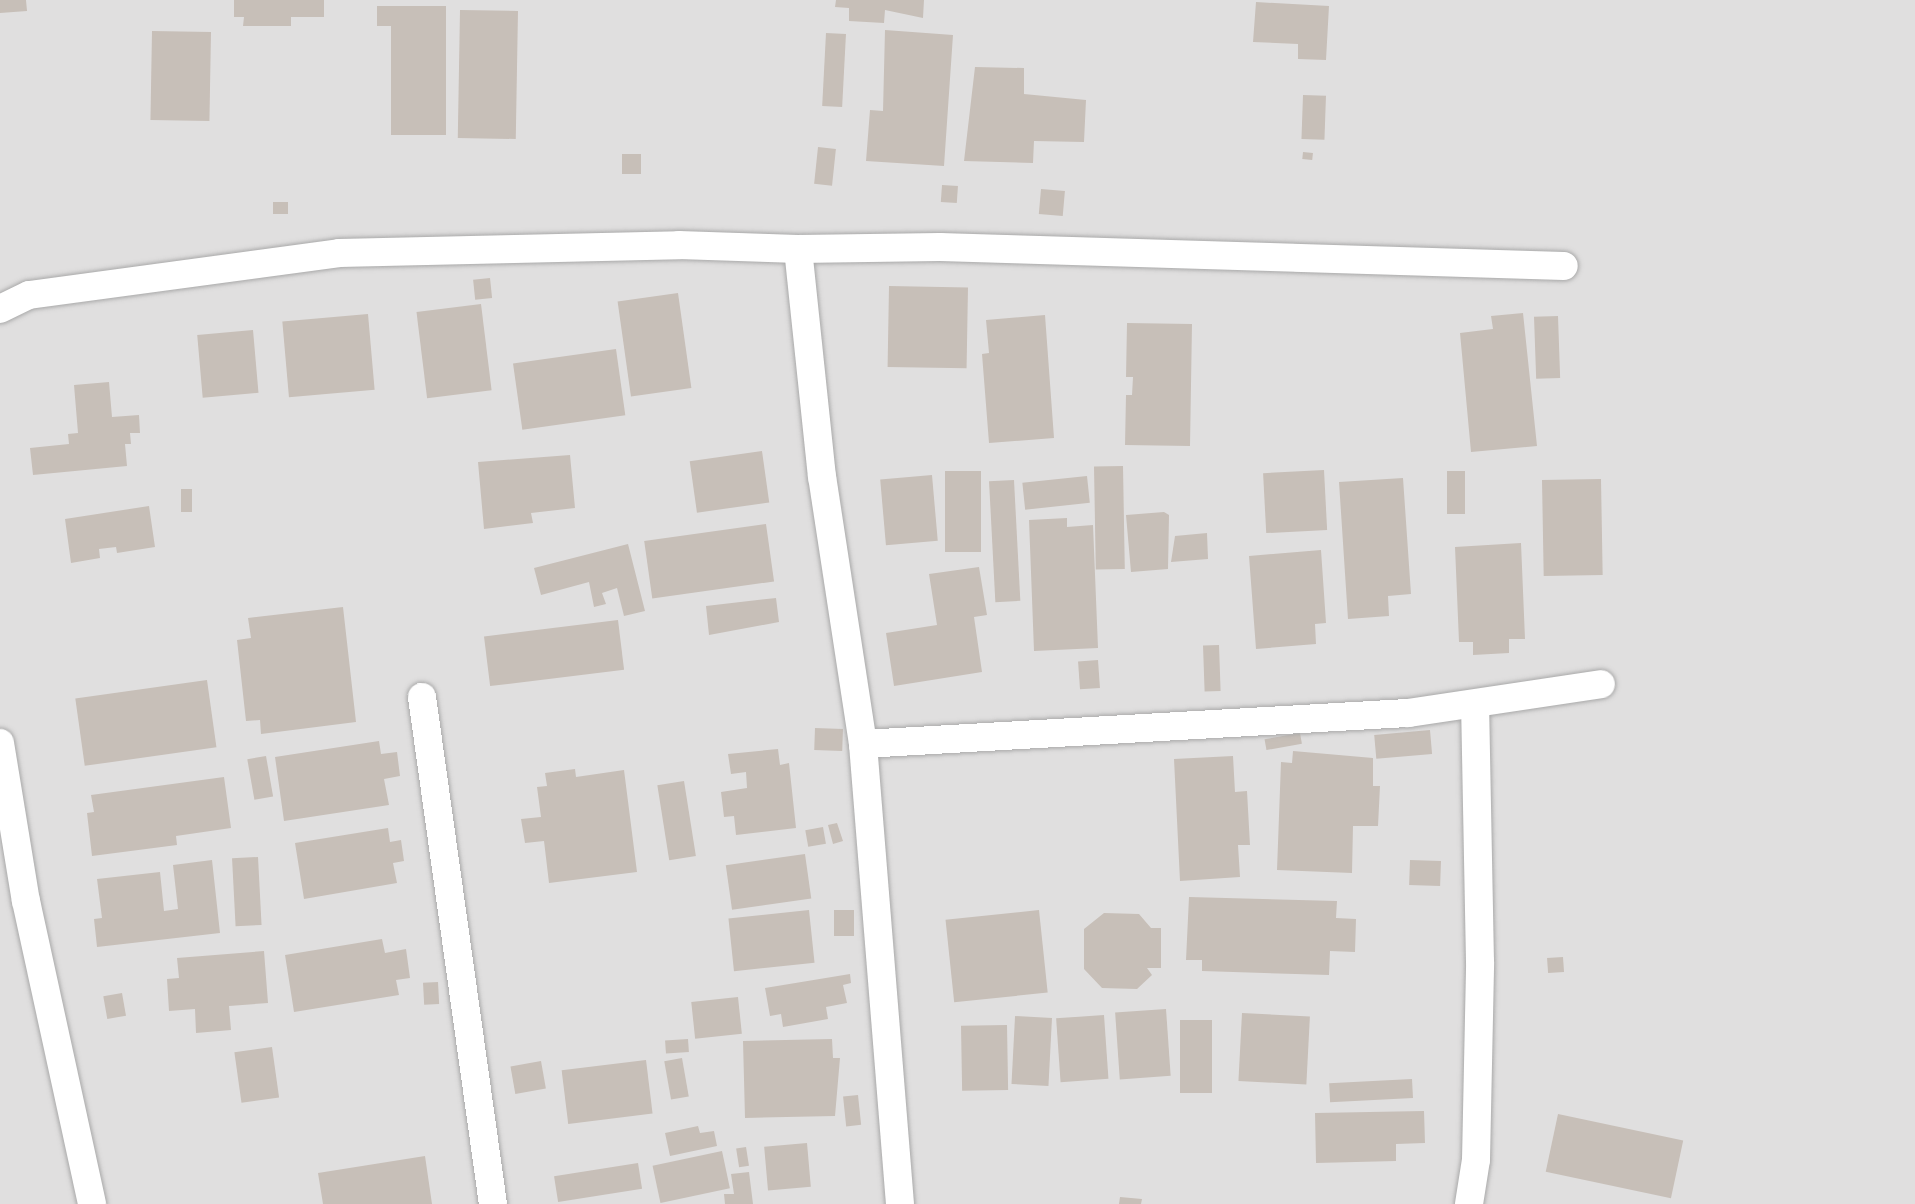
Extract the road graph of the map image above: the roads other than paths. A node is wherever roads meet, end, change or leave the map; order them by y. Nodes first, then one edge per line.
1 (798, 249) junction
2 (1564, 266) dead end
3 (0, 309) edge
4 (1600, 684) dead end
5 (422, 697) dead end
6 (1474, 705) junction
7 (0, 743) edge
8 (863, 744) junction
9 (92, 1204) edge
10 (493, 1204) edge
11 (900, 1204) edge
12 (1469, 1204) edge

1 - 2 street
1 - 3 street
1 - 8 street
4 - 6 street
5 - 10 street
6 - 8 street
6 - 12 street
7 - 9 street
8 - 11 street

